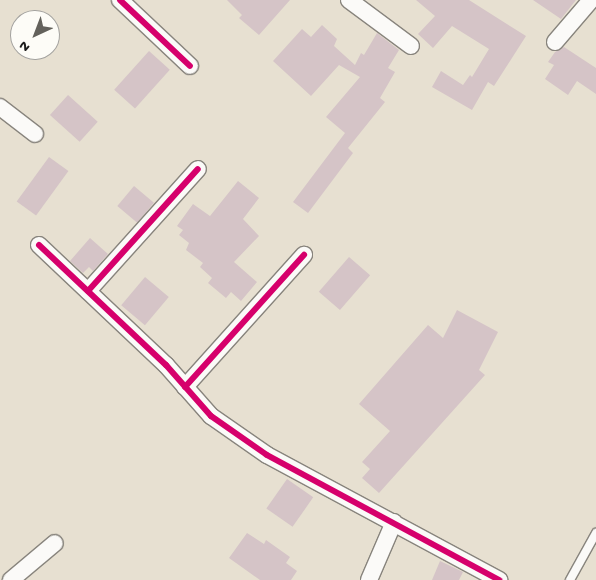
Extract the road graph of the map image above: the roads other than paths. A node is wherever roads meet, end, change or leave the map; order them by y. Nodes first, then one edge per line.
1 (120, 0) edge
2 (349, 0) edge
3 (590, 0) edge
4 (555, 42) dead end
5 (411, 46) dead end
6 (190, 66) dead end
7 (0, 106) edge
8 (35, 134) dead end
9 (198, 169) dead end
10 (39, 245) dead end
11 (304, 255) dead end
12 (88, 291) junction
13 (185, 387) junction
14 (394, 522) junction
15 (596, 534) edge
16 (55, 543) dead end
17 (11, 580) edge
18 (370, 580) edge
19 (499, 580) edge
20 (570, 580) edge

1 - 6 street
2 - 5 street
3 - 4 street
7 - 8 street
9 - 12 street
10 - 12 street
11 - 13 street
12 - 13 street
13 - 14 street
14 - 18 street
14 - 19 street
15 - 20 lane
16 - 17 street

